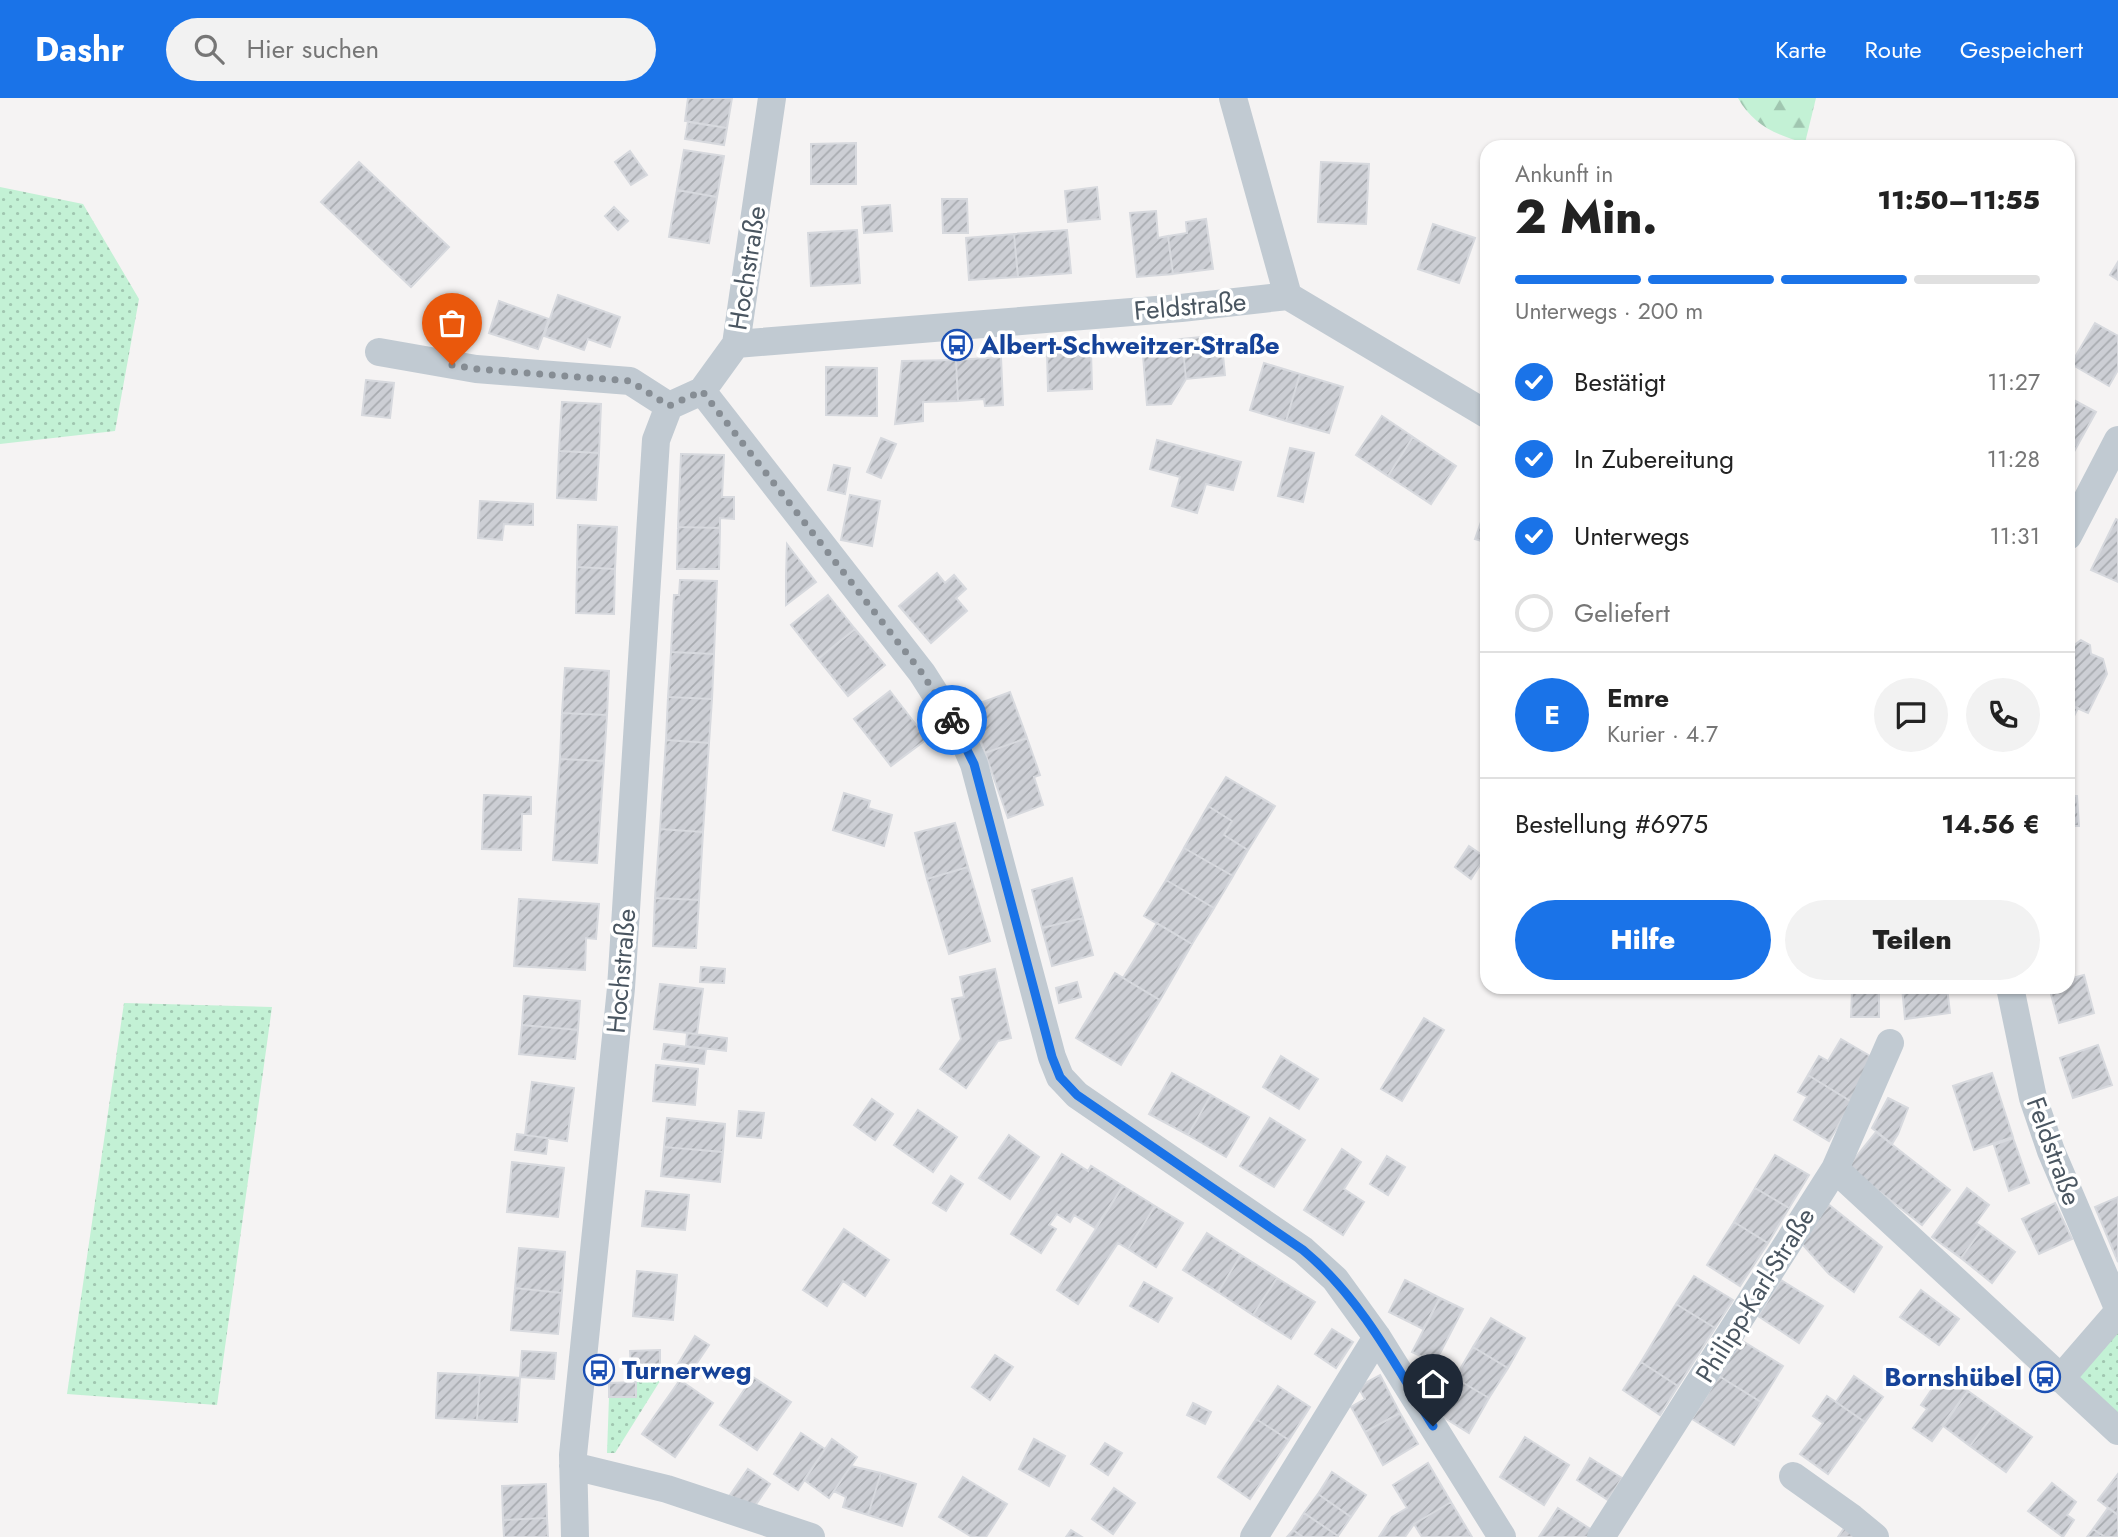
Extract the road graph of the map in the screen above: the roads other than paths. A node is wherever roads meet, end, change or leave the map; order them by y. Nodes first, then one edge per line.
1 (772, 98) edge
2 (1233, 98) edge
3 (1288, 296) junction
4 (736, 344) junction
5 (379, 352) dead end
6 (702, 391) junction
7 (669, 406) junction
8 (1480, 410) edge
9 (2118, 440) edge
10 (2075, 523) edge
11 (2011, 994) edge
12 (1890, 1043) dead end
13 (1835, 1169) junction
14 (2118, 1310) edge
15 (1377, 1337) junction
16 (2060, 1379) junction
17 (2118, 1431) edge
18 (573, 1466) junction
19 (1793, 1476) dead end
20 (575, 1537) edge
21 (811, 1537) edge
22 (1254, 1537) edge
23 (1502, 1537) edge
24 (1601, 1537) edge
25 (1875, 1537) edge

1 - 4 street, Hochstraße
2 - 3 street
3 - 4 street, Feldstraße
3 - 8 street
4 - 6 street, Hochstraße
5 - 7 street
6 - 7 street, Hochstraße
6 - 15 street
7 - 18 street, Hochstraße
9 - 10 street
11 - 14 street, Feldstraße
12 - 13 street, Philipp-Karl-Straße
13 - 16 street
13 - 24 street, Philipp-Karl-Straße
14 - 16 street
15 - 22 street
15 - 23 street
16 - 17 street
18 - 20 street, Hochstraße
18 - 21 street
19 - 25 street

